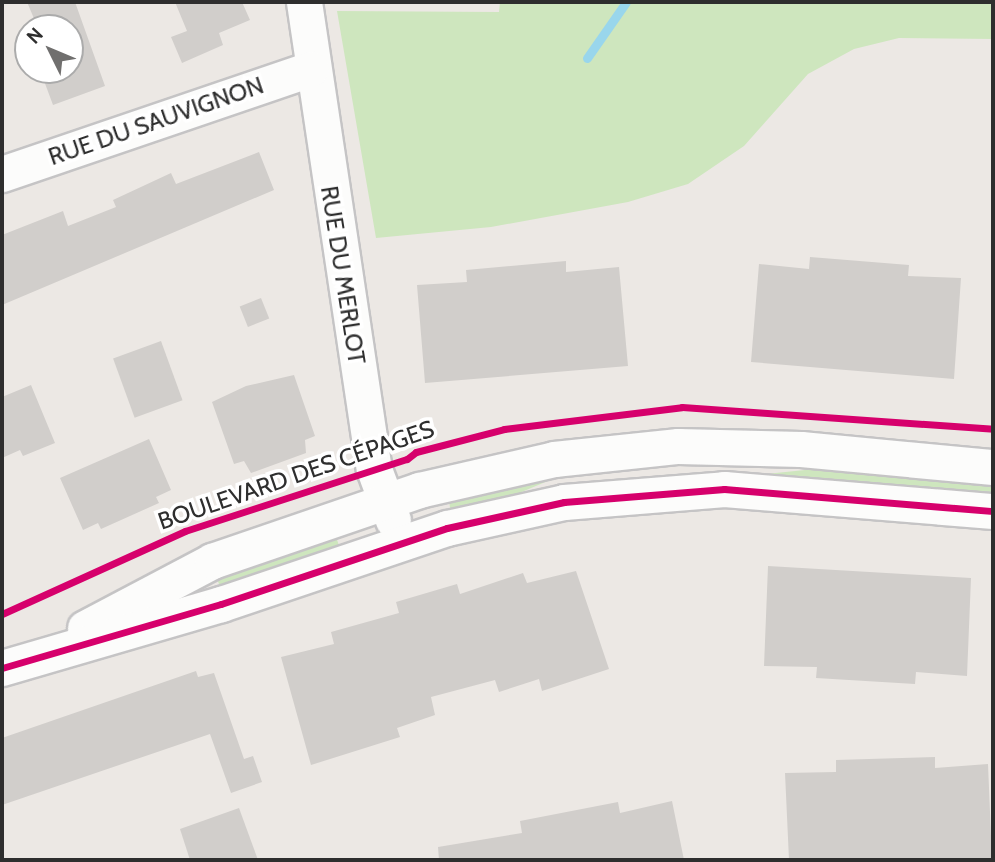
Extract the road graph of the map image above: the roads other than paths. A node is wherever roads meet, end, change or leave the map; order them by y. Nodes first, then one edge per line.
1 (304, 2) edge
2 (311, 69) junction
3 (4, 164) edge
4 (993, 467) edge
5 (385, 500) junction
6 (993, 511) edge
7 (401, 543) junction
8 (15, 664) edge

1 - 2 street, RUE DU MERLOT
2 - 3 street, RUE DU SAUVIGNON
2 - 5 street, RUE DU MERLOT
4 - 5 street
5 - 7 street, RUE DU MERLOT
5 - 8 street
6 - 7 street
7 - 8 street

